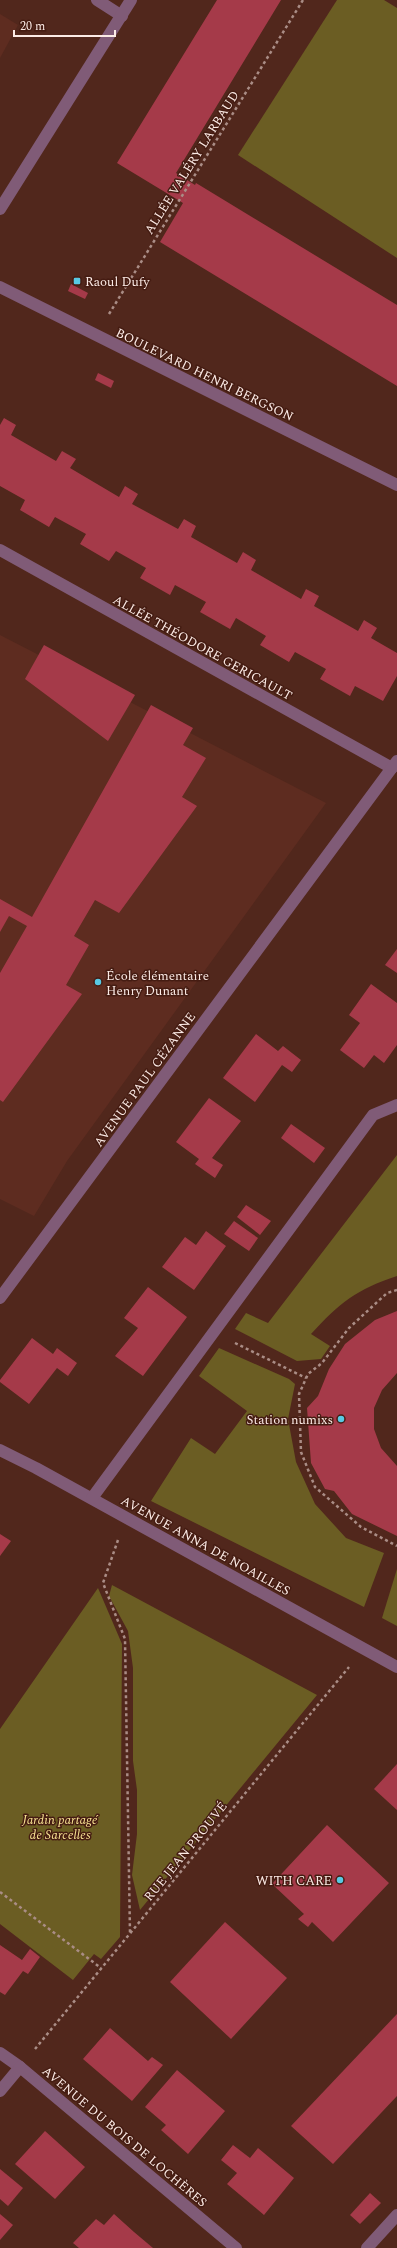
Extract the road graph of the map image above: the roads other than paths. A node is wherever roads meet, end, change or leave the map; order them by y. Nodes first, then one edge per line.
1 (97, 0) edge
2 (131, 0) edge
3 (122, 16) junction
4 (0, 209) edge
5 (0, 288) edge
6 (397, 485) edge
7 (0, 550) edge
8 (395, 764) edge
9 (397, 1105) edge
10 (0, 1298) edge
11 (0, 1450) edge
12 (92, 1498) junction
13 (397, 1668) edge
14 (0, 2053) edge
15 (20, 2066) junction
16 (0, 2091) edge
17 (397, 2215) edge
18 (236, 2248) edge
19 (366, 2248) edge

1 - 3 street
2 - 3 street
3 - 4 street
5 - 6 street, BOULEVARD HENRI BERGSON
7 - 8 street, ALLÉE THÉODORE GERICAULT
8 - 10 street, AVENUE PAUL CÉZANNE
9 - 12 street
11 - 12 street, AVENUE ANNA DE NOAILLES
12 - 13 street, AVENUE ANNA DE NOAILLES
14 - 15 street, AVENUE DU BOIS DE LOCHÈRES
15 - 16 street
15 - 18 street, AVENUE DU BOIS DE LOCHÈRES
17 - 19 street

